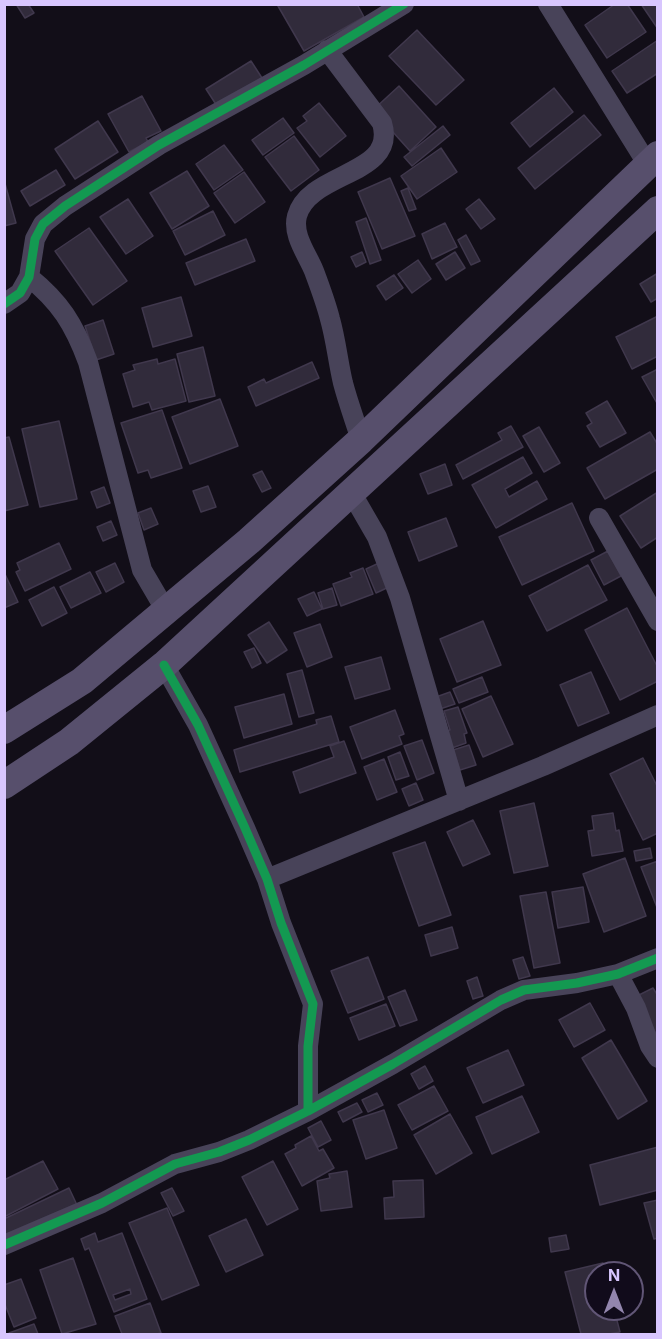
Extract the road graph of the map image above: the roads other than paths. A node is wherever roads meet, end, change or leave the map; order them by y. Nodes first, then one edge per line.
1 (404, 4) edge
2 (548, 4) edge
3 (327, 50) junction
4 (653, 160) edge
5 (657, 212) edge
6 (29, 277) junction
7 (4, 304) edge
8 (361, 440) junction
9 (351, 492) junction
10 (599, 518) dead end
11 (165, 611) junction
12 (657, 621) edge
13 (164, 665) junction
14 (657, 715) edge
15 (4, 730) edge
16 (4, 785) edge
17 (459, 801) junction
18 (267, 879) junction
19 (657, 958) edge
20 (618, 974) junction
21 (657, 1058) edge
22 (308, 1111) junction
23 (4, 1245) edge

1 - 3 street
2 - 4 street
3 - 6 street
3 - 8 street
4 - 8 main road
5 - 9 main road
6 - 7 street
6 - 11 street
8 - 11 main road
9 - 13 main road
9 - 17 street
10 - 12 street
11 - 15 main road
13 - 16 main road
13 - 18 street
14 - 17 street
17 - 18 street
18 - 22 street
19 - 20 street
20 - 21 street
20 - 22 street
22 - 23 street

